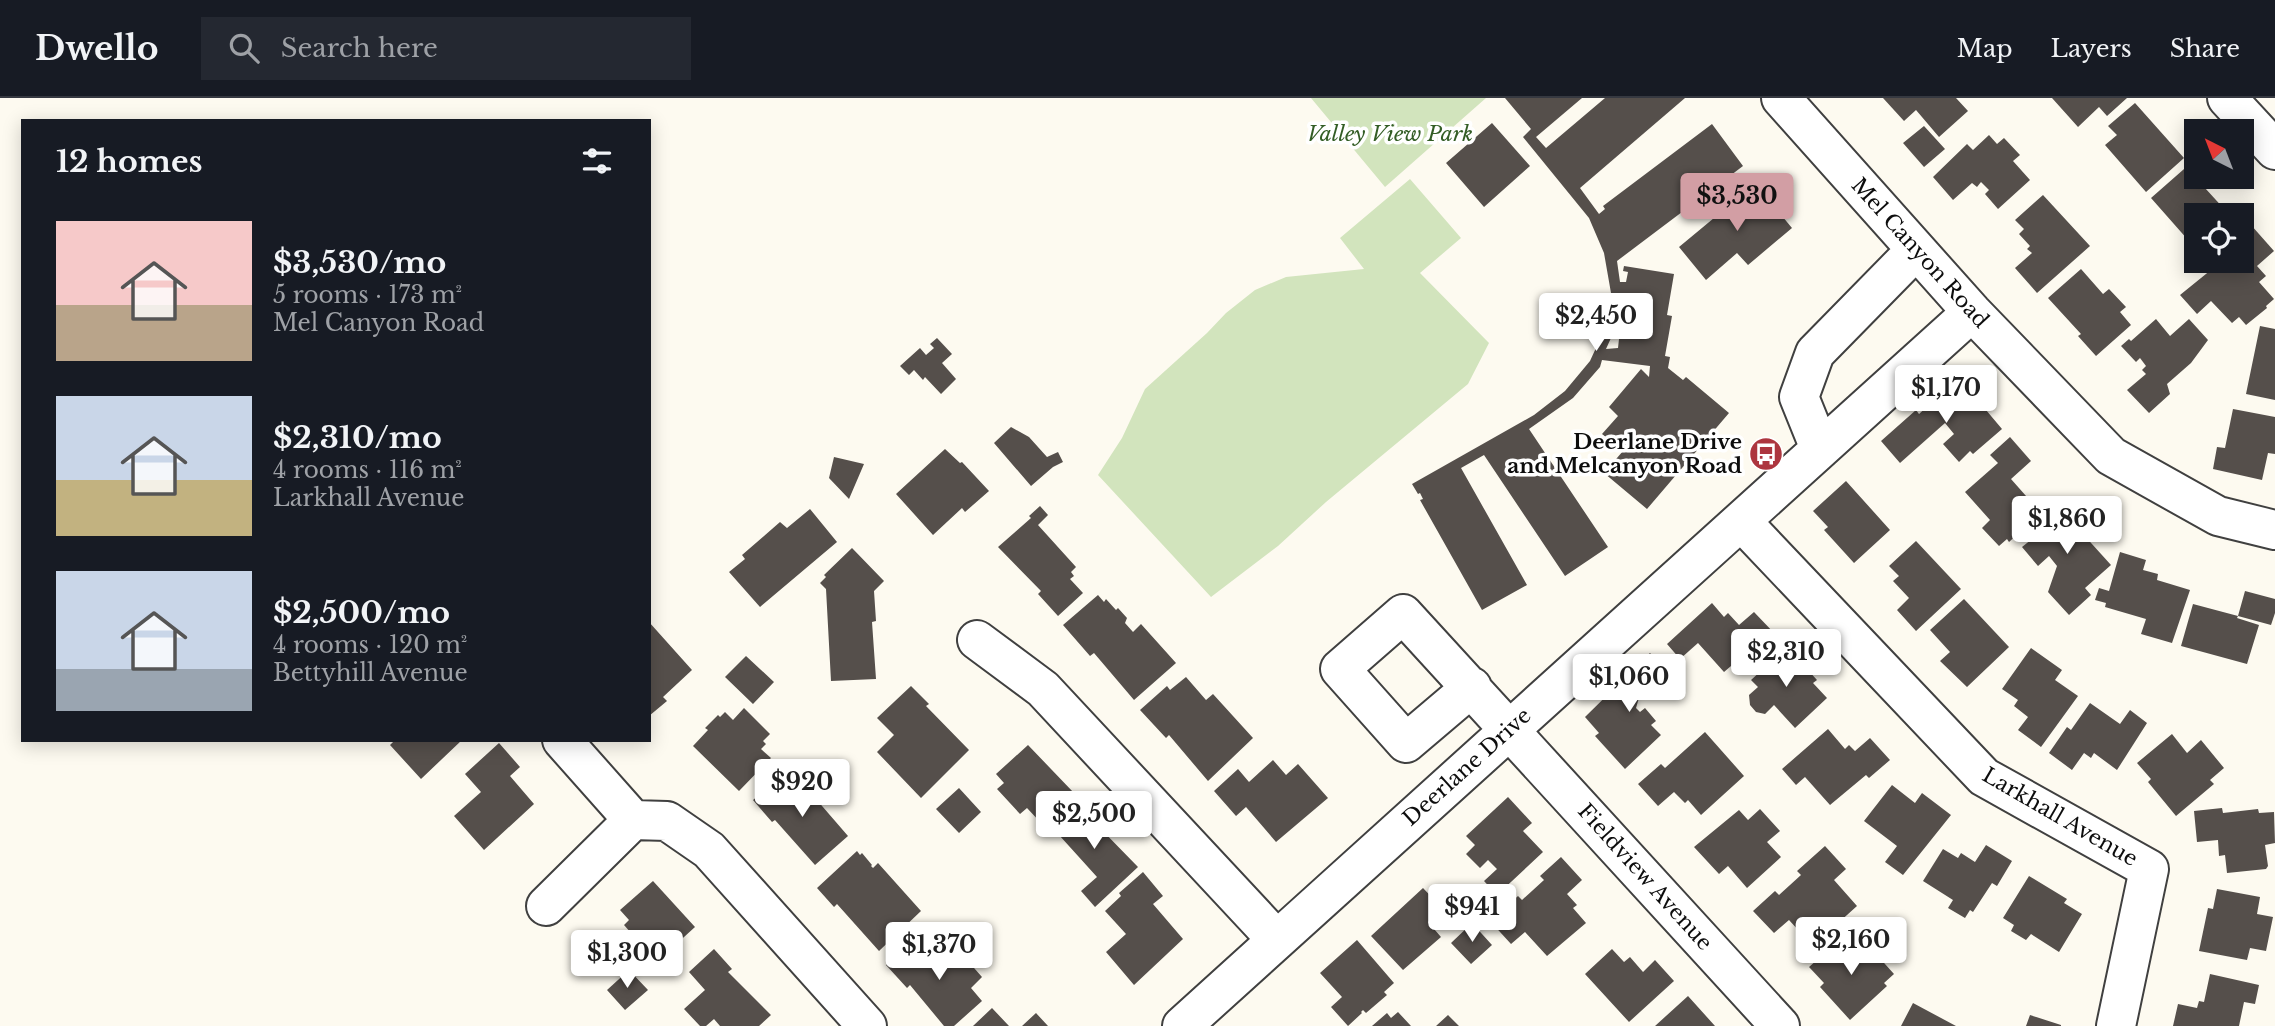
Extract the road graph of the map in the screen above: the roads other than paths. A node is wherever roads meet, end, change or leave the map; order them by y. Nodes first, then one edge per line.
1 (1781, 98) edge
2 (2227, 98) edge
3 (2275, 150) edge
4 (1916, 250) junction
5 (1972, 312) junction
6 (1820, 449) junction
7 (1741, 521) junction
8 (2275, 530) edge
9 (976, 640) dead end
10 (1472, 687) dead end
11 (1510, 728) junction
12 (564, 742) edge
13 (633, 820) junction
14 (546, 906) dead end
15 (1277, 940) junction
16 (867, 1026) edge
17 (1182, 1026) edge
18 (1780, 1026) edge
19 (2116, 1026) edge

1 - 4 street, Mel Canyon Road
2 - 3 street
4 - 5 street, Mel Canyon Road
4 - 6 street
5 - 6 street, Deerlane Drive
5 - 8 street, Mel Canyon Road
6 - 7 street, Deerlane Drive
7 - 11 street, Deerlane Drive
7 - 19 street, Larkhall Avenue
9 - 15 street
10 - 11 street, Fieldview Avenue
11 - 15 street, Deerlane Drive
11 - 18 street, Fieldview Avenue
12 - 13 street
13 - 14 street
13 - 16 street
15 - 17 street, Deerlane Drive

